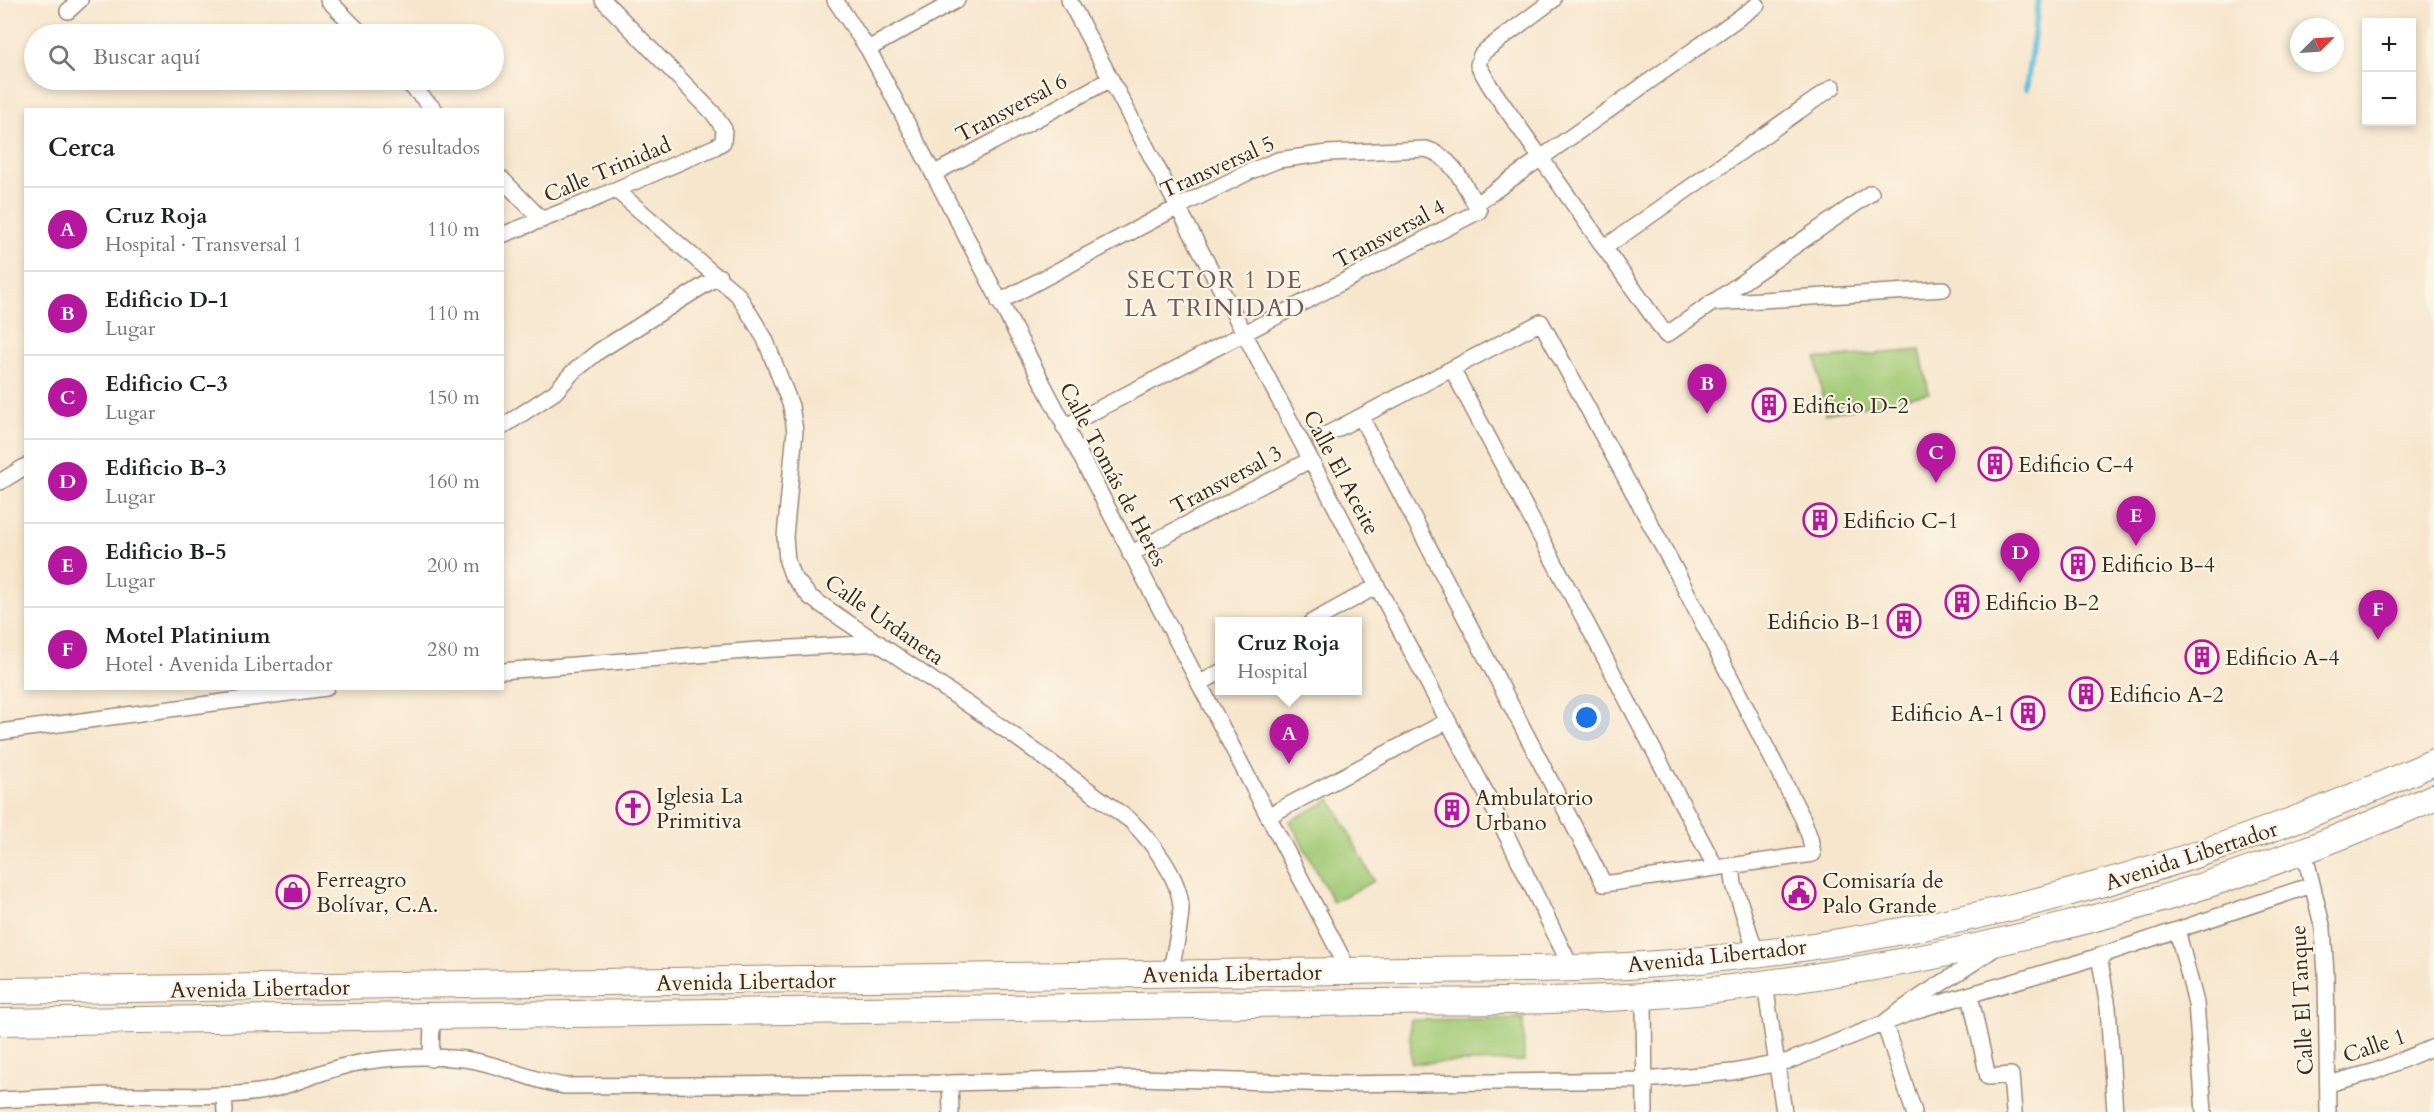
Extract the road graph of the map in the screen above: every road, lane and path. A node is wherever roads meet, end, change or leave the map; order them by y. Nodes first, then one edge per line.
1 (80, 0) edge
2 (328, 0) edge
3 (603, 0) edge
4 (835, 0) edge
5 (1069, 0) edge
6 (1553, 0) edge
7 (953, 1) edge
8 (1757, 5) dead end
9 (68, 11) dead end
10 (352, 24) edge
11 (868, 49) junction
12 (1111, 79) junction
13 (1833, 87) dead end
14 (415, 90) edge
15 (433, 108) edge
16 (1541, 158) junction
17 (933, 174) junction
18 (504, 181) edge
19 (616, 190) junction
20 (1870, 193) dead end
21 (1178, 207) junction
22 (1478, 207) junction
23 (542, 220) junction
24 (504, 234) edge
25 (1604, 248) junction
26 (719, 276) junction
27 (1943, 289) dead end
28 (999, 302) junction
29 (1711, 303) junction
30 (1244, 334) junction
31 (1452, 369) junction
32 (1361, 417) junction
33 (504, 426) edge
34 (1064, 427) junction
35 (1320, 438) dead end
36 (1310, 460) junction
37 (24, 467) edge
38 (0, 482) edge
39 (1130, 554) junction
40 (1377, 586) junction
41 (1319, 617) edge
42 (879, 643) junction
43 (504, 671) edge
44 (1215, 675) edge
45 (1199, 684) junction
46 (299, 690) edge
47 (246, 694) edge
48 (1448, 721) junction
49 (0, 732) edge
50 (2434, 762) edge
51 (2434, 797) edge
52 (1268, 816) junction
53 (2304, 851) junction
54 (1724, 867) junction
55 (2312, 885) junction
56 (2177, 930) junction
57 (2002, 943) junction
58 (1756, 953) junction
59 (2099, 956) junction
60 (1571, 967) junction
61 (1349, 971) junction
62 (1170, 974) junction
63 (1766, 984) junction
64 (485, 985) junction
65 (0, 991) edge
66 (1970, 995) junction
67 (1644, 996) junction
68 (486, 1016) junction
69 (432, 1017) junction
70 (0, 1022) edge
71 (1884, 1023) junction
72 (2434, 1047) edge
73 (431, 1059) junction
74 (1778, 1064) junction
75 (1644, 1080) junction
76 (950, 1083) junction
77 (2328, 1084) junction
78 (225, 1095) junction
79 (0, 1100) edge
80 (225, 1112) edge
81 (951, 1112) edge
82 (1645, 1112) edge
83 (1784, 1112) edge
84 (1914, 1112) edge
85 (2014, 1112) edge
86 (2115, 1112) edge
87 (2204, 1112) edge
88 (2328, 1112) edge

1 - 9 street
2 - 10 street
3 - 19 street, Calle Trinidad
4 - 11 street, Calle Tomás de Heres
5 - 12 street, Calle El Aceite
6 - 16 street
7 - 11 street
8 - 16 street, Transversal 4
11 - 17 street, Calle Tomás de Heres
12 - 17 street, Transversal 6
12 - 21 street, Calle El Aceite
13 - 25 street
14 - 15 street
16 - 22 street, Transversal 4
16 - 25 street
17 - 28 street, Calle Tomás de Heres
18 - 23 street
19 - 23 street, Calle Trinidad
19 - 26 street, Calle Urdaneta
20 - 29 street
21 - 22 street, Transversal 5
21 - 28 street, Transversal 5
21 - 30 street, Calle El Aceite
22 - 30 street, Transversal 4
23 - 24 street, Calle Trinidad
25 - 29 street
26 - 33 street
26 - 42 street, Calle Urdaneta
27 - 29 street
28 - 34 street, Calle Tomás de Heres
30 - 34 street, Transversal 4
30 - 36 street, Calle El Aceite
31 - 32 street
31 - 54 street
31 - 54 street
32 - 35 street
32 - 54 street
34 - 39 street, Calle Tomás de Heres
36 - 39 street, Transversal 3
36 - 40 street, Calle El Aceite
37 - 38 street
39 - 45 street, Calle Tomás de Heres
40 - 41 street
40 - 48 street, Calle El Aceite
42 - 43 street
42 - 62 street, Calle Urdaneta
44 - 45 street
45 - 52 street, Calle Tomás de Heres
46 - 47 street
47 - 49 street
48 - 52 street
48 - 60 street, Calle El Aceite
50 - 58 main road, Avenida Libertador
51 - 53 main road, Avenida Libertador
52 - 61 street, Calle Tomás de Heres
53 - 55 street, Calle El Tanque
53 - 57 main road, Avenida Libertador
54 - 58 street
55 - 56 street
55 - 77 street, Calle El Tanque
56 - 59 street
56 - 87 street
57 - 63 main road, Avenida Libertador
57 - 71 street
58 - 60 main road, Avenida Libertador
58 - 63 main road
59 - 66 street
59 - 86 street
60 - 61 main road, Avenida Libertador
61 - 62 main road, Avenida Libertador
62 - 64 main road, Avenida Libertador
63 - 67 main road, Avenida Libertador
63 - 74 street
64 - 65 main road, Avenida Libertador
64 - 68 main road
66 - 71 street
66 - 85 street
67 - 68 main road, Avenida Libertador
67 - 75 street
68 - 69 main road, Avenida Libertador
69 - 70 main road, Avenida Libertador
69 - 73 street
71 - 74 street
71 - 84 street
72 - 77 street, Calle 1
73 - 76 street
73 - 78 street
74 - 75 street
74 - 83 street
75 - 76 street
75 - 82 street
76 - 81 street
77 - 88 street, Calle El Tanque
78 - 79 street
78 - 80 street

